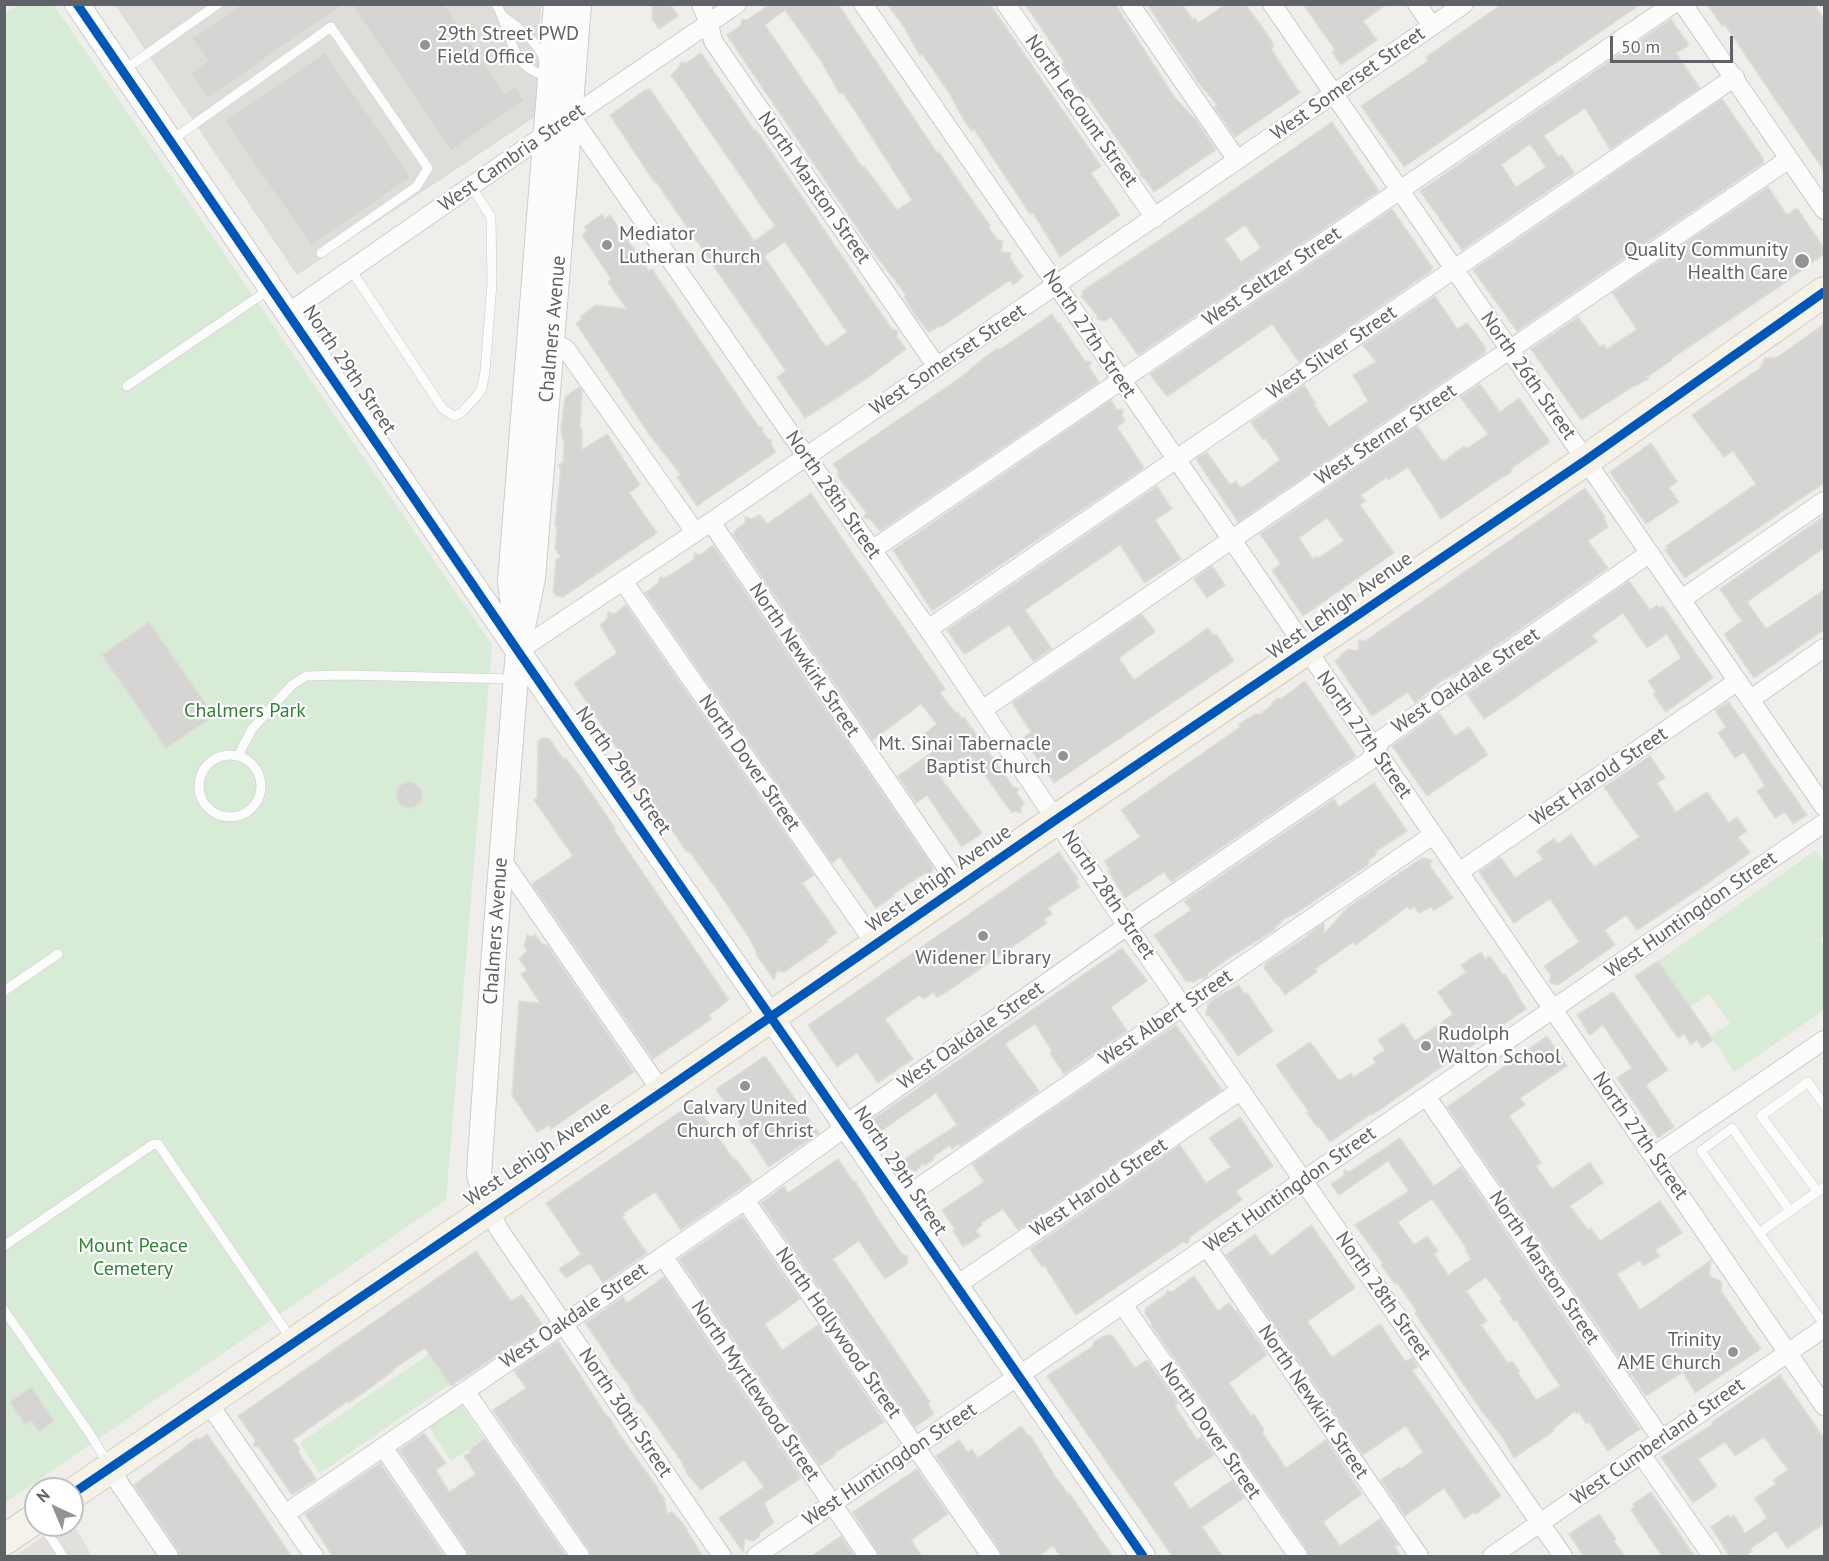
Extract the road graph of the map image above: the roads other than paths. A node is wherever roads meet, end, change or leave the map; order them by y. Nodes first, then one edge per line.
1 (77, 4) edge
2 (218, 4) edge
3 (495, 4) edge
4 (556, 4) edge
5 (579, 4) edge
6 (701, 4) edge
7 (737, 4) edge
8 (863, 4) edge
9 (1006, 4) edge
10 (1130, 4) edge
11 (1272, 4) edge
12 (1417, 4) edge
13 (1464, 4) edge
14 (1673, 4) edge
15 (1683, 4) edge
16 (503, 16) junction
17 (709, 24) junction
18 (1432, 26) junction
19 (123, 71) junction
20 (1735, 78) junction
21 (550, 79) junction
22 (1334, 95) junction
23 (571, 116) junction
24 (546, 134) junction
25 (171, 141) junction
26 (1789, 159) junction
27 (1237, 160) junction
28 (471, 186) junction
29 (1400, 190) junction
30 (1824, 210) edge
31 (1155, 218) junction
32 (321, 253) dead end
33 (1455, 269) junction
34 (351, 270) junction
35 (1056, 285) junction
36 (272, 288) junction
37 (1824, 292) edge
38 (288, 313) junction
39 (540, 340) junction
40 (1510, 350) junction
41 (937, 367) junction
42 (1120, 380) junction
43 (127, 386) dead end
44 (806, 456) junction
45 (1176, 460) junction
46 (1586, 460) junction
47 (1824, 501) edge
48 (703, 527) junction
49 (1232, 540) junction
50 (872, 550) junction
51 (1650, 553) junction
52 (623, 581) junction
53 (1682, 599) junction
54 (928, 629) junction
55 (1824, 648) edge
56 (518, 651) junction
57 (1307, 651) junction
58 (516, 679) junction
59 (1738, 681) junction
60 (1751, 699) junction
61 (982, 710) junction
62 (1375, 750) junction
63 (238, 756) junction
64 (1824, 807) edge
65 (1057, 819) junction
66 (1824, 823) edge
67 (1433, 835) junction
68 (502, 860) junction
69 (1459, 872) junction
70 (959, 886) junction
71 (1127, 926) junction
72 (876, 945) junction
73 (58, 954) dead end
74 (4, 991) edge
75 (1184, 1005) junction
76 (1552, 1010) junction
77 (772, 1016) junction
78 (1824, 1040) edge
79 (1241, 1090) junction
80 (663, 1092) junction
81 (1426, 1096) junction
82 (1824, 1105) edge
83 (846, 1124) junction
84 (1654, 1156) junction
85 (1304, 1180) junction
86 (1821, 1190) edge
87 (745, 1200) junction
88 (899, 1202) junction
89 (488, 1209) junction
90 (1790, 1211) junction
91 (1759, 1233) junction
92 (4, 1246) edge
93 (1207, 1247) junction
94 (663, 1256) junction
95 (957, 1285) junction
96 (1123, 1305) junction
97 (4, 1310) edge
98 (564, 1323) junction
99 (1824, 1326) edge
100 (294, 1342) junction
101 (1788, 1353) junction
102 (1019, 1376) junction
103 (465, 1391) junction
104 (207, 1401) junction
105 (1824, 1406) edge
106 (1662, 1440) junction
107 (383, 1446) junction
108 (916, 1446) junction
109 (1641, 1454) junction
110 (110, 1467) junction
111 (84, 1485) edge
112 (832, 1504) junction
113 (285, 1514) junction
114 (1540, 1523) junction
115 (24, 1526) edge
116 (50, 1537) edge
117 (4, 1540) edge
118 (63, 1557) edge
119 (169, 1557) edge
120 (314, 1557) edge
121 (458, 1557) edge
122 (580, 1557) edge
123 (722, 1557) edge
124 (756, 1557) edge
125 (868, 1557) edge
126 (991, 1557) edge
127 (1143, 1557) edge
128 (1298, 1557) edge
129 (1419, 1557) edge
130 (1492, 1557) edge
131 (1563, 1557) edge
132 (1712, 1557) edge

1 - 19 street, North 29th Street
2 - 19 lane
3 - 16 lane
4 - 21 street, Chalmers Avenue
5 - 23 street, Chalmers Avenue
6 - 17 street, North Marston Street
7 - 17 street, West Cambria Street
8 - 35 street, North 27th Street
9 - 31 street, North LeCount Street
10 - 27 street
11 - 22 street, North 26th Street
12 - 18 street
13 - 18 street, West Somerset Street
14 - 29 street, West Seltzer Street
15 - 20 street
16 - 21 lane
16 - 21 lane
17 - 23 street, West Cambria Street
17 - 41 street, North Marston Street
18 - 22 street, West Somerset Street
19 - 25 street, North 29th Street
20 - 26 street
20 - 33 street, West Silver Street
21 - 23 lane
21 - 24 street, Chalmers Avenue
22 - 27 street, West Somerset Street
22 - 29 street, North 26th Street
23 - 24 street, West Cambria Street
23 - 39 street, Chalmers Avenue
23 - 44 street, North 28th Street
24 - 28 street, West Cambria Street
24 - 39 street, Chalmers Avenue
25 - 32 lane
25 - 36 street, North 29th Street
26 - 30 street
26 - 40 street, West Sterner Street
27 - 31 street, West Somerset Street
28 - 34 street, West Cambria Street
28 - 34 lane
29 - 33 street, North 26th Street
29 - 42 street, West Seltzer Street
31 - 35 street, West Somerset Street
33 - 40 street, North 26th Street
33 - 45 street, West Silver Street
34 - 38 street, West Cambria Street
35 - 41 street, West Somerset Street
35 - 42 street, North 27th Street
36 - 38 street, North 29th Street
36 - 43 lane
37 - 46 main road, West Lehigh Avenue
38 - 56 street, North 29th Street
39 - 48 street, North Newkirk Street
39 - 56 street, Chalmers Avenue
40 - 46 street, North 26th Street
40 - 49 street, West Sterner Street
41 - 44 street, West Somerset Street
42 - 45 street, North 27th Street
42 - 50 street, West Seltzer Street
44 - 48 street, West Somerset Street
44 - 50 street, North 28th Street
45 - 49 street, North 27th Street
45 - 54 street, West Silver Street
46 - 51 street, North 26th Street
46 - 57 main road, West Lehigh Avenue
47 - 53 street
48 - 52 street, West Somerset Street
48 - 70 street, North Newkirk Street
49 - 57 street, North 27th Street
49 - 61 street, West Sterner Street
50 - 54 street, North 28th Street
51 - 53 street, North 26th Street
51 - 62 street, West Oakdale Street
52 - 56 street, West Somerset Street
52 - 72 street, North Dover Street
53 - 59 street, North 26th Street
54 - 61 street, North 28th Street
55 - 60 street
56 - 58 street, Chalmers Avenue
56 - 77 street, North 29th Street
57 - 62 street, North 27th Street
57 - 65 main road, West Lehigh Avenue
58 - 63 lane
58 - 68 street, Chalmers Avenue
59 - 60 street, North 26th Street
59 - 69 street, West Harold Street
60 - 64 street, North 26th Street
61 - 65 street, North 28th Street
62 - 67 street, North 27th Street
62 - 71 street, West Oakdale Street
63 - 63 lane
65 - 70 main road, West Lehigh Avenue
65 - 71 street, North 28th Street
66 - 76 street, West Huntingdon Street
67 - 69 street, North 27th Street
67 - 75 street, West Albert Street
68 - 80 street
68 - 89 street, Chalmers Avenue
69 - 76 street, North 27th Street
70 - 72 main road, West Lehigh Avenue
71 - 75 street, North 28th Street
71 - 83 street, West Oakdale Street
72 - 77 main road, West Lehigh Avenue
73 - 74 lane
75 - 79 street, North 28th Street
75 - 88 street, West Albert Street
76 - 81 street, West Huntingdon Street
76 - 84 street, North 27th Street
77 - 80 main road, West Lehigh Avenue
77 - 83 street, North 29th Street
78 - 84 street
79 - 85 street, North 28th Street
79 - 95 street, West Harold Street
80 - 89 main road, West Lehigh Avenue
81 - 85 street, West Huntingdon Street
81 - 106 street, North Marston Street
82 - 86 lane
83 - 87 street, West Oakdale Street
83 - 88 street, North 29th Street
84 - 101 street, North 27th Street
85 - 93 street, West Huntingdon Street
85 - 114 street, North 28th Street
86 - 90 lane
87 - 94 street, West Oakdale Street
87 - 108 street, North Hollywood Street
88 - 95 street, North 29th Street
89 - 98 street, North 30th Street
89 - 100 main road, West Lehigh Avenue
90 - 91 lane
90 - 91 lane
91 - 99 lane
92 - 100 lane
93 - 96 street, West Huntingdon Street
93 - 129 street, North Newkirk Street
94 - 98 street, West Oakdale Street
94 - 112 street, North Myrtlewood Street
95 - 102 street, North 29th Street
96 - 102 street, West Huntingdon Street
96 - 128 street, North Dover Street
97 - 110 lane
98 - 103 street, West Oakdale Street
98 - 123 street, North 30th Street
99 - 101 street, West Cumberland Street
100 - 104 main road, West Lehigh Avenue
101 - 105 street, North 27th Street
101 - 106 street, West Cumberland Street
102 - 108 street, West Huntingdon Street
102 - 127 street, North 29th Street
103 - 107 street, West Oakdale Street
103 - 122 street
104 - 110 main road, West Lehigh Avenue
104 - 113 street
106 - 109 street, West Cumberland Street
107 - 113 street, West Oakdale Street
107 - 121 street
108 - 112 street, West Huntingdon Street
108 - 126 street, North Hollywood Street
109 - 114 street, West Cumberland Street
109 - 132 street
110 - 111 main road, West Lehigh Avenue
110 - 119 street
112 - 124 street, West Huntingdon Street
112 - 125 street, North Myrtlewood Street
113 - 120 street
114 - 130 street, West Cumberland Street
114 - 131 street, North 28th Street
115 - 117 main road
116 - 118 lane

